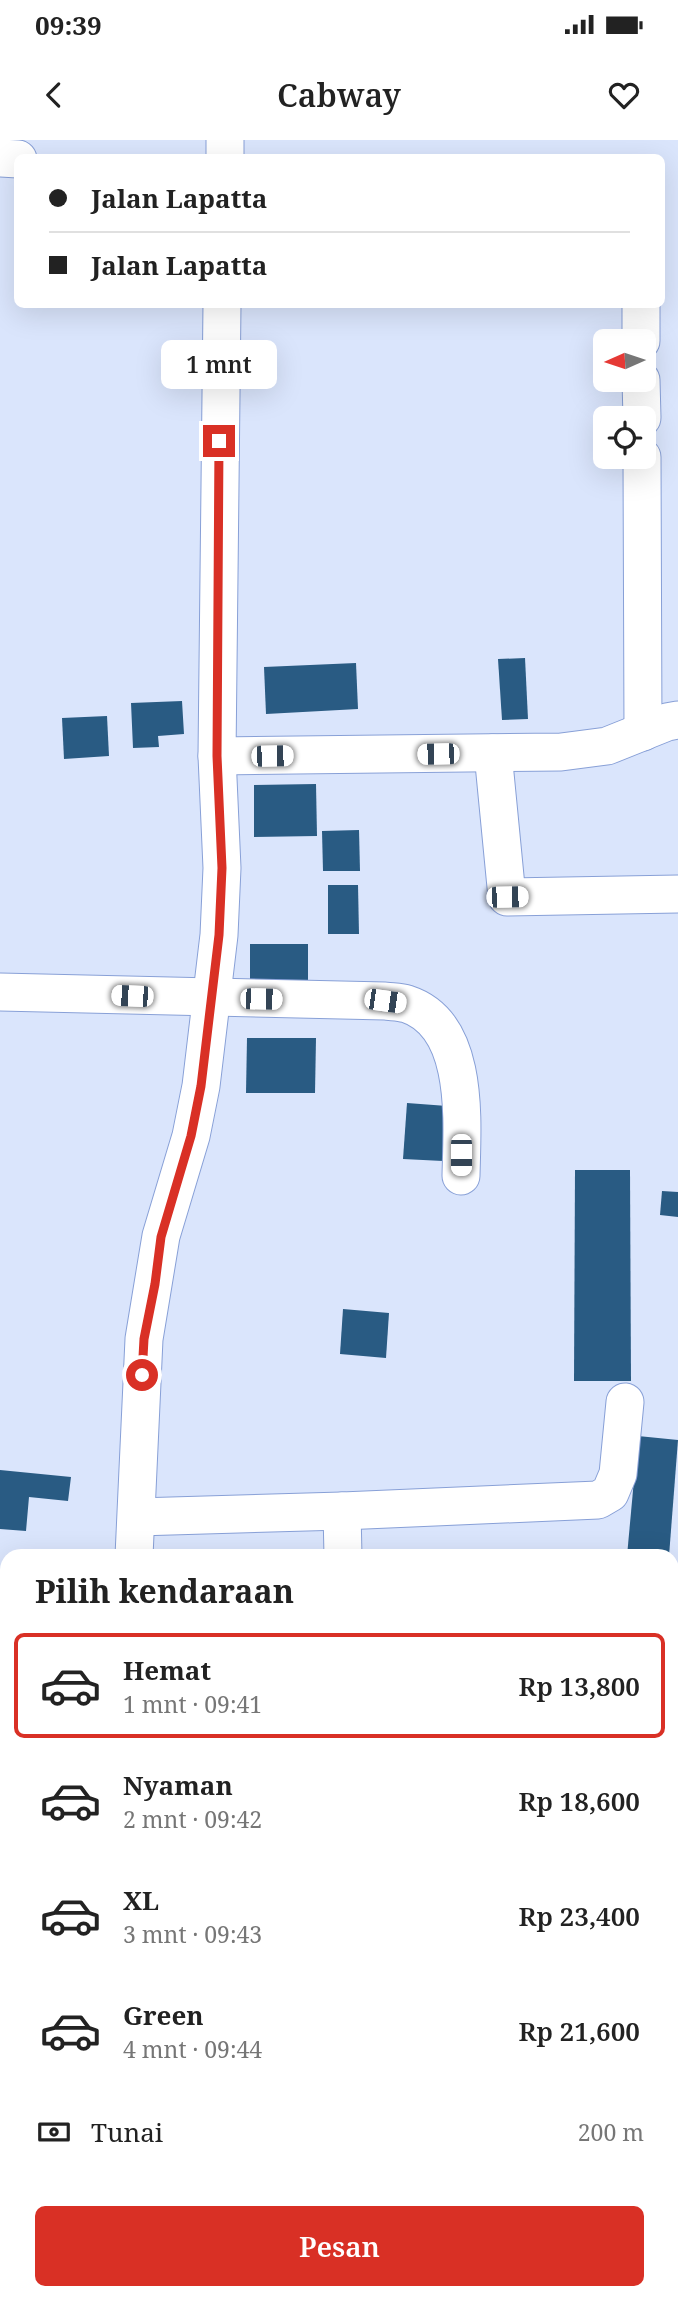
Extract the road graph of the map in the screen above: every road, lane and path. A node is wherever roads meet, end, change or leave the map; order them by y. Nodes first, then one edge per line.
1 (222, 308) edge
2 (641, 308) edge
3 (641, 329) edge
4 (642, 469) edge
5 (678, 720) edge
6 (643, 732) junction
7 (493, 753) junction
8 (217, 756) junction
9 (678, 894) edge
10 (0, 992) edge
11 (211, 998) junction
12 (461, 1177) dead end
13 (625, 1402) dead end
14 (342, 1511) junction
15 (137, 1517) junction
16 (135, 1549) edge
17 (343, 1549) edge

1 - 8 street
2 - 3 street
4 - 6 street
5 - 6 street
6 - 7 street
7 - 8 street
7 - 9 street
8 - 11 street
10 - 11 street
11 - 12 street
11 - 15 street
13 - 14 street
14 - 15 street
14 - 17 street
15 - 16 street

